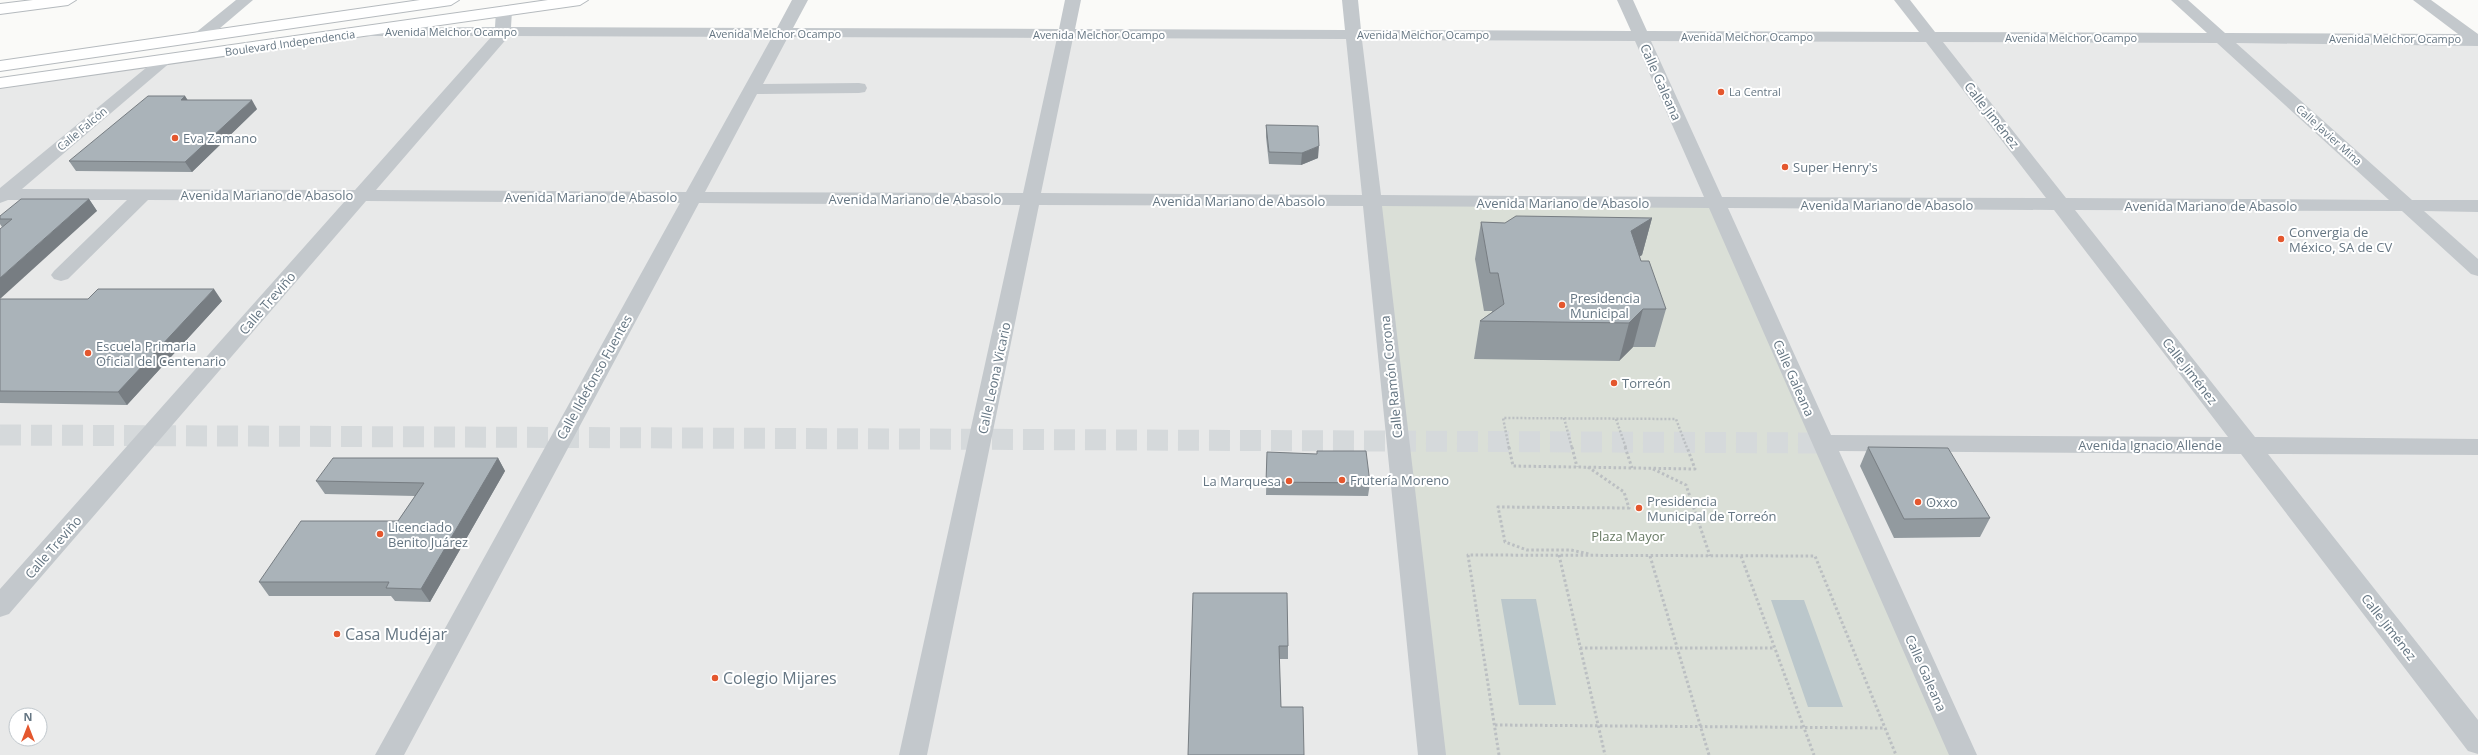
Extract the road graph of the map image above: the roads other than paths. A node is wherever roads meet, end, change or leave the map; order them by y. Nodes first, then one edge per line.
1 (68, 0) edge
2 (245, 0) edge
3 (451, 0) edge
4 (580, 0) edge
5 (800, 0) edge
6 (1074, 0) edge
7 (1350, 0) edge
8 (1625, 0) edge
9 (1902, 0) edge
10 (2179, 0) edge
11 (2422, 0) edge
12 (0, 9) edge
13 (504, 11) junction
14 (369, 31) junction
15 (503, 33) junction
16 (783, 34) junction
17 (1066, 34) junction
18 (1353, 35) junction
19 (1641, 36) junction
20 (200, 37) junction
21 (1931, 37) junction
22 (2222, 38) junction
23 (2477, 40) edge
24 (53, 58) junction
25 (164, 61) junction
26 (0, 66) edge
27 (0, 72) edge
28 (0, 84) edge
29 (859, 88) dead end
30 (753, 89) junction
31 (1, 195) edge
32 (143, 195) junction
33 (360, 196) junction
34 (692, 198) junction
35 (1031, 200) junction
36 (1372, 202) junction
37 (1716, 204) junction
38 (2062, 205) junction
39 (2408, 206) junction
40 (2478, 206) edge
41 (2478, 270) edge
42 (61, 275) dead end
43 (1823, 443) junction
44 (2248, 445) junction
45 (2478, 447) edge
46 (0, 607) edge
47 (2478, 742) edge
48 (389, 755) edge
49 (913, 755) edge
50 (1432, 755) edge
51 (1963, 755) edge

1 - 12 main road
2 - 20 street
3 - 20 main road, Boulevard Independencia
4 - 13 main road, Boulevard Independencia
5 - 16 street, Calle Ildefonso Fuentes
6 - 17 street, Calle Leona Vicario
7 - 18 street, Calle Ramón Corona
8 - 19 street, Calle Galeana
9 - 21 street, Calle Jiménez
10 - 22 street, Calle Javier Mina
11 - 23 street
13 - 14 main road, Boulevard Independencia
13 - 15 street
14 - 15 street, Avenida Melchor Ocampo
14 - 25 main road, Boulevard Independencia
15 - 16 street, Avenida Melchor Ocampo
15 - 33 street, Calle Treviño
16 - 17 street, Avenida Melchor Ocampo
16 - 30 street, Calle Ildefonso Fuentes
17 - 18 street, Avenida Melchor Ocampo
17 - 35 street, Calle Leona Vicario
18 - 19 street, Avenida Melchor Ocampo
18 - 36 street, Calle Ramón Corona
19 - 21 street, Avenida Melchor Ocampo
19 - 37 street, Calle Galeana
20 - 24 main road, Boulevard Independencia
21 - 22 street, Avenida Melchor Ocampo
21 - 38 street, Calle Jiménez
22 - 23 street, Avenida Melchor Ocampo
22 - 39 street, Calle Javier Mina
24 - 26 main road, Boulevard Independencia
24 - 27 main road
25 - 28 main road, Boulevard Independencia
25 - 31 street, Calle Falcón
29 - 30 street
30 - 34 street, Calle Ildefonso Fuentes
31 - 32 street, Avenida Mariano de Abasolo
32 - 33 street, Avenida Mariano de Abasolo
32 - 42 street
33 - 34 street, Avenida Mariano de Abasolo
33 - 46 street, Calle Treviño
34 - 35 street, Avenida Mariano de Abasolo
34 - 48 street, Calle Ildefonso Fuentes
35 - 36 street, Avenida Mariano de Abasolo
35 - 49 street, Calle Leona Vicario
36 - 37 street, Avenida Mariano de Abasolo
36 - 50 street, Calle Ramón Corona
37 - 38 street, Avenida Mariano de Abasolo
37 - 43 street, Calle Galeana
38 - 39 street, Avenida Mariano de Abasolo
38 - 44 street, Calle Jiménez
39 - 40 street, Avenida Mariano de Abasolo
39 - 41 street, Calle Javier Mina
43 - 44 street, Avenida Ignacio Allende
43 - 51 street, Calle Galeana
44 - 45 street, Avenida Ignacio Allende
44 - 47 street, Calle Jiménez

